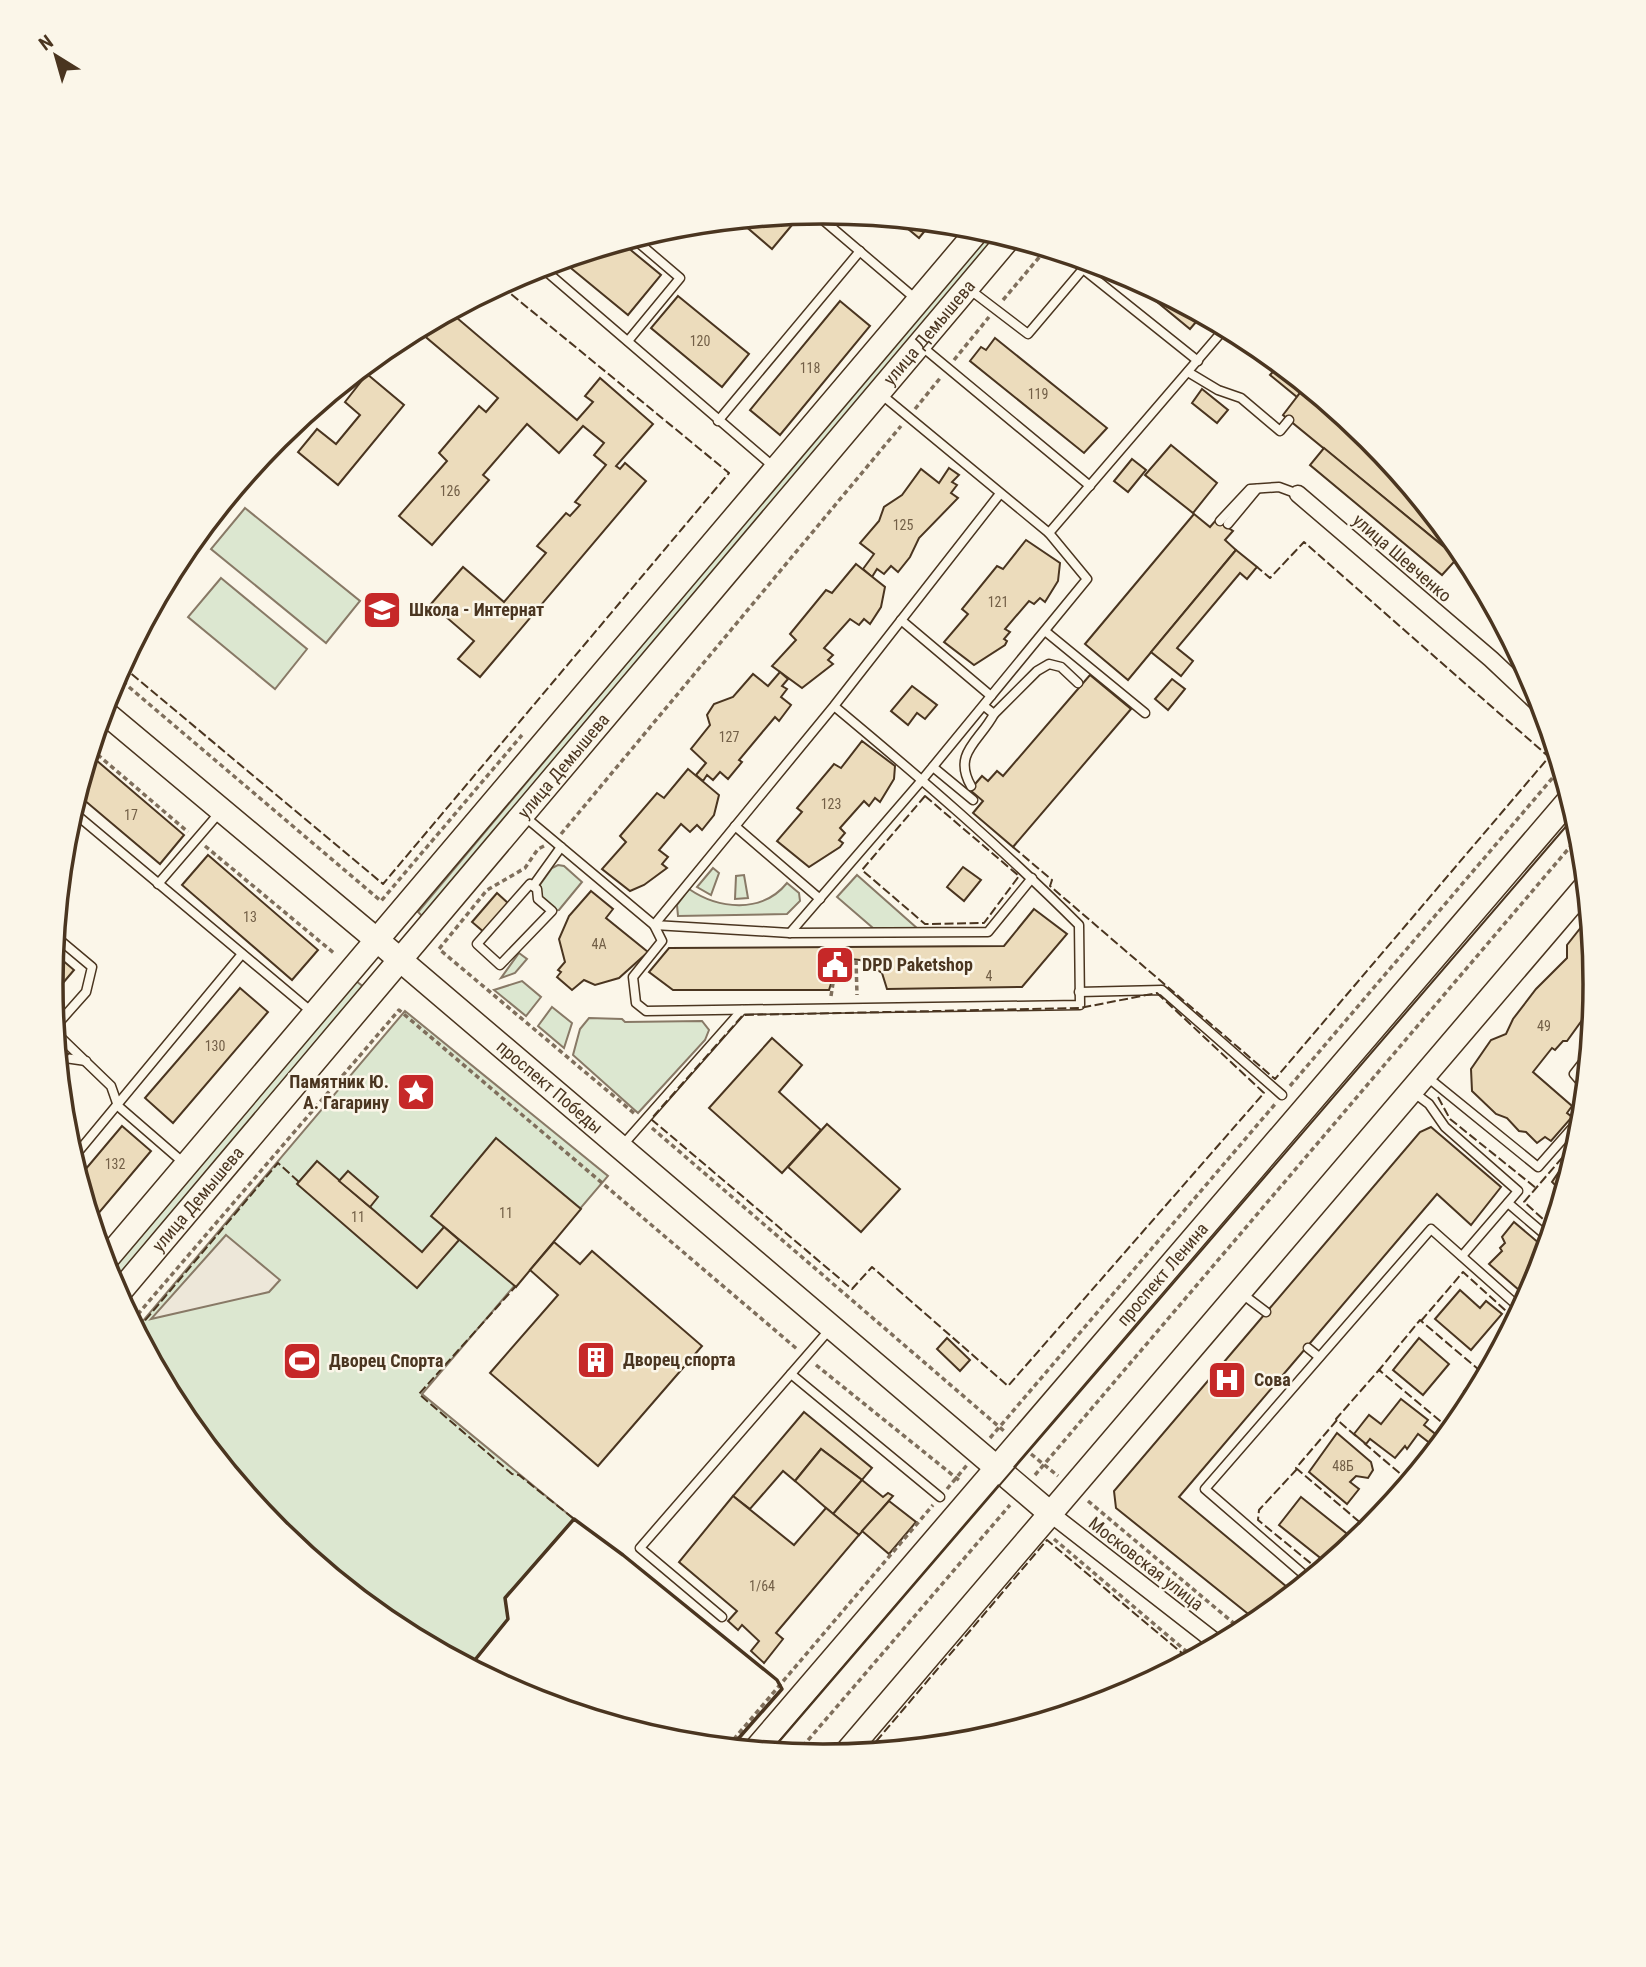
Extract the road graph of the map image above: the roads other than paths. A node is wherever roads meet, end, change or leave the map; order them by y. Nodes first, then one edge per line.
1 (828, 224) edge
2 (972, 238) edge
3 (642, 245) edge
4 (1003, 245) edge
5 (860, 251) junction
6 (1082, 270) edge
7 (1085, 270) edge
8 (550, 274) edge
9 (967, 287) junction
10 (919, 301) junction
11 (1219, 335) edge
12 (628, 341) junction
13 (918, 344) junction
14 (1198, 361) junction
15 (1188, 372) junction
16 (877, 391) junction
17 (1289, 420) dead end
18 (718, 421) junction
19 (777, 470) junction
20 (1090, 486) junction
21 (1298, 494) joint
22 (999, 495) junction
23 (1224, 522) dead end
24 (1049, 533) junction
25 (901, 620) junction
26 (1045, 631) junction
27 (1078, 683) dead end
28 (1524, 690) edge
29 (991, 696) junction
30 (834, 706) junction
31 (984, 706) junction
32 (1145, 713) dead end
33 (994, 714) junction
34 (111, 718) edge
35 (933, 766) junction
36 (922, 780) junction
37 (971, 786) dead end
38 (974, 800) dead end
39 (1562, 808) edge
40 (222, 810) junction
41 (524, 816) junction
42 (82, 819) edge
43 (735, 826) junction
44 (558, 844) junction
45 (1032, 878) junction
46 (158, 884) junction
47 (533, 886) junction
48 (1577, 896) edge
49 (820, 899) junction
50 (654, 925) junction
51 (790, 933) junction
52 (379, 941) junction
53 (65, 944) edge
54 (242, 954) junction
55 (401, 961) junction
56 (1080, 992) junction
57 (742, 1010) junction
58 (315, 1015) junction
59 (64, 1016) edge
60 (66, 1042) edge
61 (68, 1060) edge
62 (86, 1061) junction
63 (1418, 1083) junction
64 (1282, 1095) road end
65 (118, 1106) junction
66 (1568, 1133) edge
67 (82, 1148) edge
68 (619, 1149) junction
69 (187, 1166) junction
70 (1508, 1203) junction
71 (1542, 1232) edge
72 (112, 1252) edge
73 (1462, 1256) junction
74 (126, 1285) edge
75 (1240, 1292) junction
76 (1513, 1301) edge
77 (1266, 1312) dead end
78 (832, 1326) junction
79 (1308, 1348) dead end
80 (1319, 1357) junction
81 (791, 1374) junction
82 (995, 1469) junction
83 (940, 1497) road end
84 (1045, 1521) junction
85 (1302, 1573) edge
86 (722, 1617) dead end
87 (1209, 1638) edge
88 (763, 1741) edge
89 (856, 1743) edge

1 - 5 lane
2 - 10 street, улица Демышева
3 - 12 lane
4 - 9 street, улица Демышева
5 - 10 lane
5 - 18 lane
6 - 9 lane
7 - 14 lane
8 - 12 lane
9 - 13 street, улица Демышева
10 - 19 street, улица Демышева
11 - 14 lane
12 - 18 lane
13 - 16 street, улица Демышева
13 - 20 lane
14 - 15 lane
15 - 17 lane
15 - 20 lane
16 - 22 lane
16 - 41 street, улица Демышева
18 - 19 lane
19 - 52 street, улица Демышева
20 - 24 lane
21 - 23 lane
21 - 28 street, улица Шевченко
22 - 24 lane
22 - 25 lane
24 - 26 lane
25 - 29 lane
25 - 30 lane
26 - 29 lane
26 - 32 lane
27 - 33 lane
29 - 31 lane
30 - 36 lane
30 - 43 lane
31 - 33 lane
31 - 35 lane
33 - 37 lane
34 - 40 street, проспект Победы
35 - 36 lane
35 - 38 lane
36 - 45 lane
36 - 49 lane
39 - 82 street, проспект Ленина
40 - 46 lane
40 - 52 street, проспект Победы
41 - 44 lane
41 - 55 street, улица Демышева
42 - 46 lane
43 - 49 lane
43 - 50 lane
44 - 47 lane
44 - 50 lane
45 - 51 lane
45 - 56 lane
46 - 54 lane
47 - 47 lane
48 - 63 street
49 - 51 lane
50 - 51 lane
50 - 57 lane
52 - 55 street, проспект Победы
52 - 58 street, улица Демышева
53 - 59 lane
54 - 58 lane
54 - 65 lane
55 - 68 street, проспект Победы
55 - 74 street, улица Демышева
56 - 57 lane
56 - 64 lane
57 - 68 lane
58 - 69 street, улица Демышева
60 - 62 lane
61 - 62 lane
62 - 65 lane
63 - 66 lane
63 - 70 lane
63 - 75 street
65 - 67 lane
65 - 69 lane
68 - 78 street, проспект Победы
69 - 72 street, улица Демышева
70 - 71 lane
70 - 73 lane
73 - 76 lane
73 - 80 lane
75 - 77 lane
75 - 84 street
78 - 81 lane
78 - 82 street, проспект Победы
79 - 80 lane
80 - 85 lane
81 - 83 lane
81 - 86 lane
82 - 84 street, проспект Победы
82 - 88 street, проспект Ленина
84 - 87 street, Московская улица
84 - 89 street

